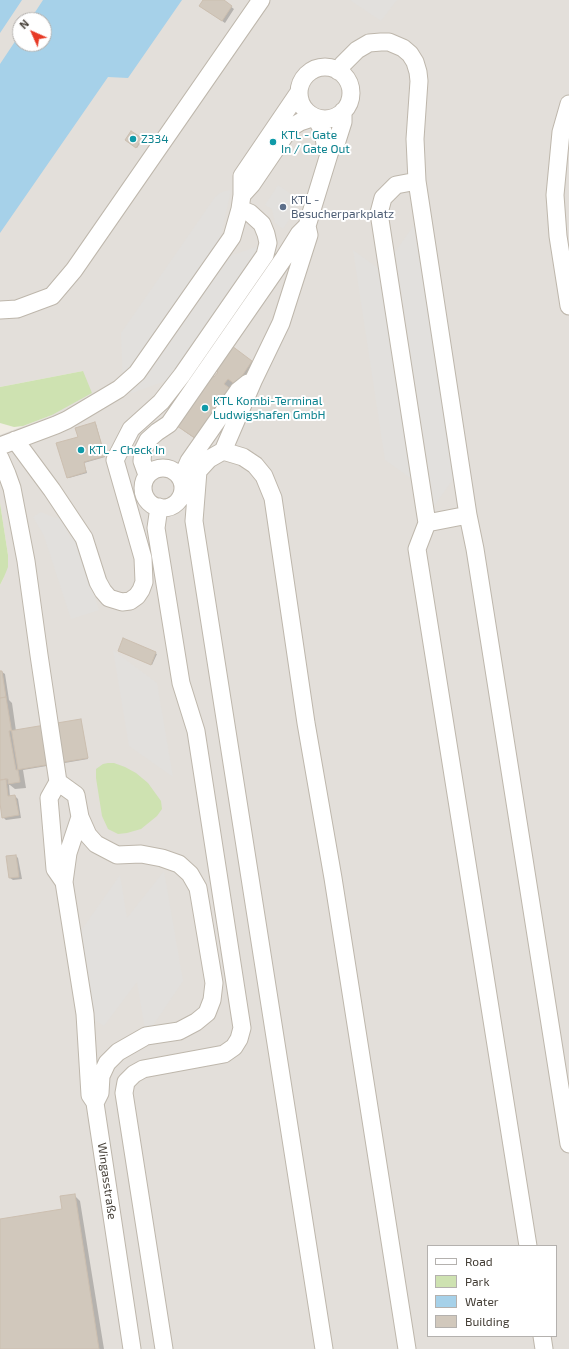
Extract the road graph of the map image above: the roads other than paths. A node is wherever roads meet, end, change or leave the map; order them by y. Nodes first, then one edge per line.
1 (261, 0) edge
2 (338, 71) junction
3 (299, 92) junction
4 (569, 104) edge
5 (343, 111) junction
6 (315, 117) junction
7 (565, 133) edge
8 (330, 151) junction
9 (417, 181) junction
10 (241, 202) junction
11 (307, 226) junction
12 (564, 235) edge
13 (569, 306) edge
14 (0, 310) edge
15 (254, 379) junction
16 (7, 443) edge
17 (223, 451) junction
18 (0, 458) edge
19 (198, 471) junction
20 (148, 475) junction
21 (181, 479) junction
22 (167, 505) junction
23 (468, 515) junction
24 (194, 521) junction
25 (427, 522) junction
26 (58, 782) junction
27 (80, 817) junction
28 (64, 882) junction
29 (95, 1103) junction
30 (569, 1144) edge
31 (528, 1245) edge
32 (542, 1337) edge
33 (132, 1349) edge
34 (164, 1349) edge
35 (324, 1349) edge
36 (407, 1349) edge
37 (544, 1349) edge

1 - 14 street
2 - 3 street
2 - 5 street
2 - 9 street
3 - 6 street
3 - 10 street
4 - 7 street
5 - 6 street
5 - 8 street
6 - 8 street
6 - 10 street
7 - 12 street
8 - 11 street
9 - 23 street
9 - 25 street
10 - 16 street
10 - 16 street
11 - 15 street
11 - 20 street
12 - 13 street
15 - 17 street
15 - 21 street
17 - 19 street
17 - 36 street
18 - 26 street
19 - 21 street
19 - 24 street
20 - 21 street
20 - 22 street
21 - 22 street
22 - 24 street
22 - 34 street
23 - 25 street
23 - 30 street
24 - 35 street
25 - 31 street
26 - 27 street
26 - 28 street
27 - 28 street
27 - 29 street, Wingasstraße
28 - 29 street
29 - 33 street, Wingasstraße
32 - 37 street

